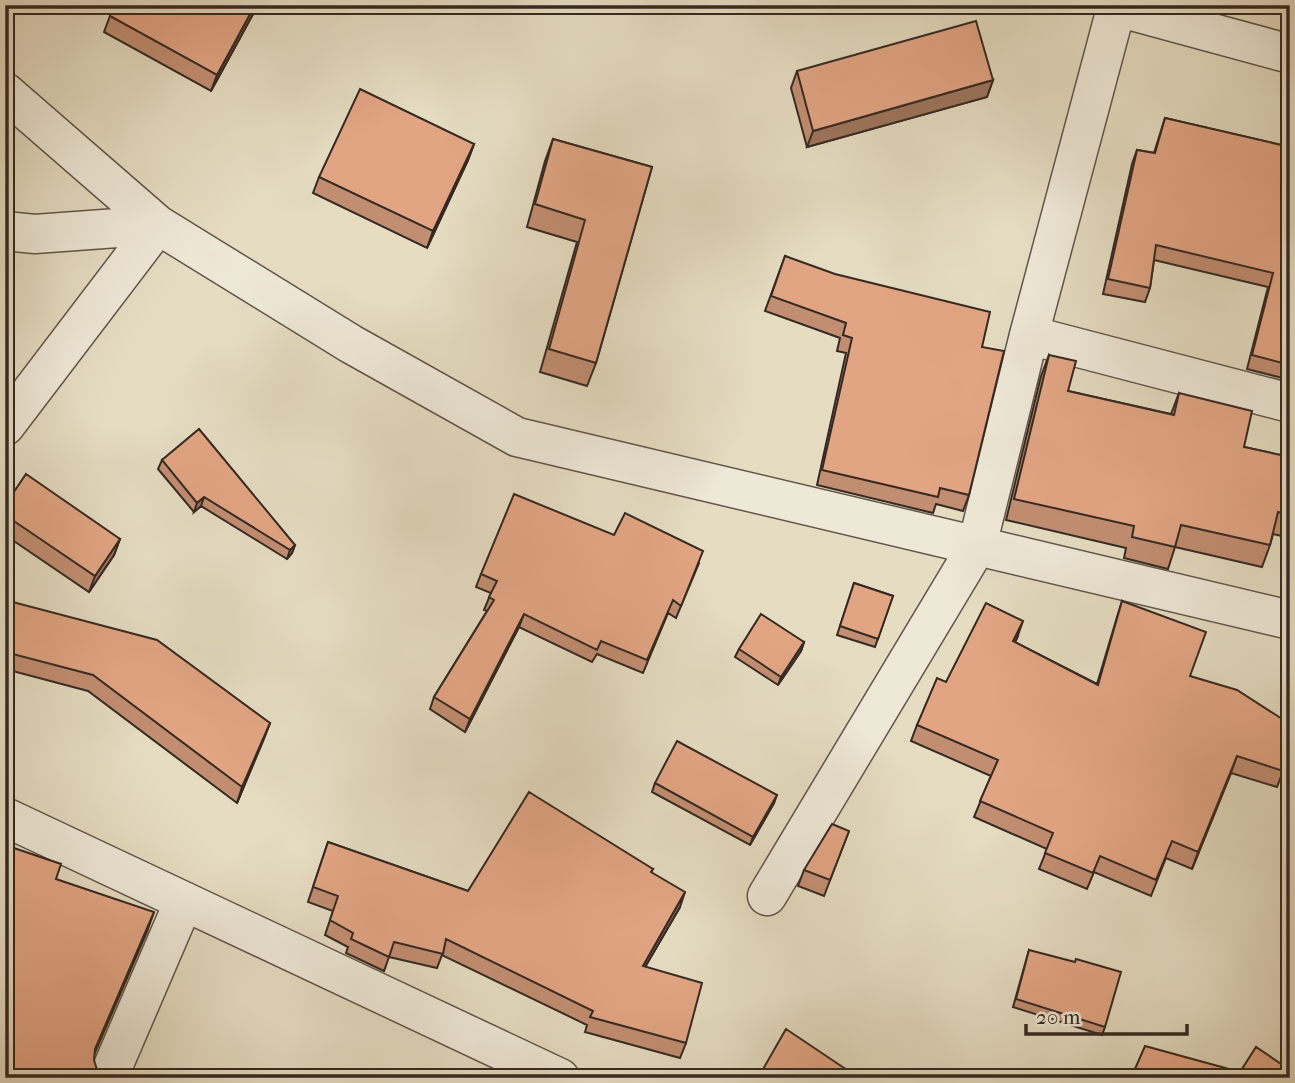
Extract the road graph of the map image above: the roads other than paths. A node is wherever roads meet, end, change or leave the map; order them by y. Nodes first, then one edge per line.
1 (1117, 6) edge
2 (1290, 54) edge
3 (5, 92) edge
4 (158, 225) junction
5 (5, 231) edge
6 (1029, 335) junction
7 (1290, 403) edge
8 (5, 426) edge
9 (978, 546) junction
10 (1290, 620) edge
11 (5, 817) edge
12 (766, 896) dead end
13 (184, 901) junction
14 (108, 1078) edge
15 (560, 1078) edge

1 - 2 street
1 - 6 street
3 - 4 street
4 - 5 street
4 - 8 street
4 - 9 street
6 - 7 street
6 - 9 street
9 - 10 street
9 - 12 street
11 - 13 street
13 - 14 street
13 - 15 street

